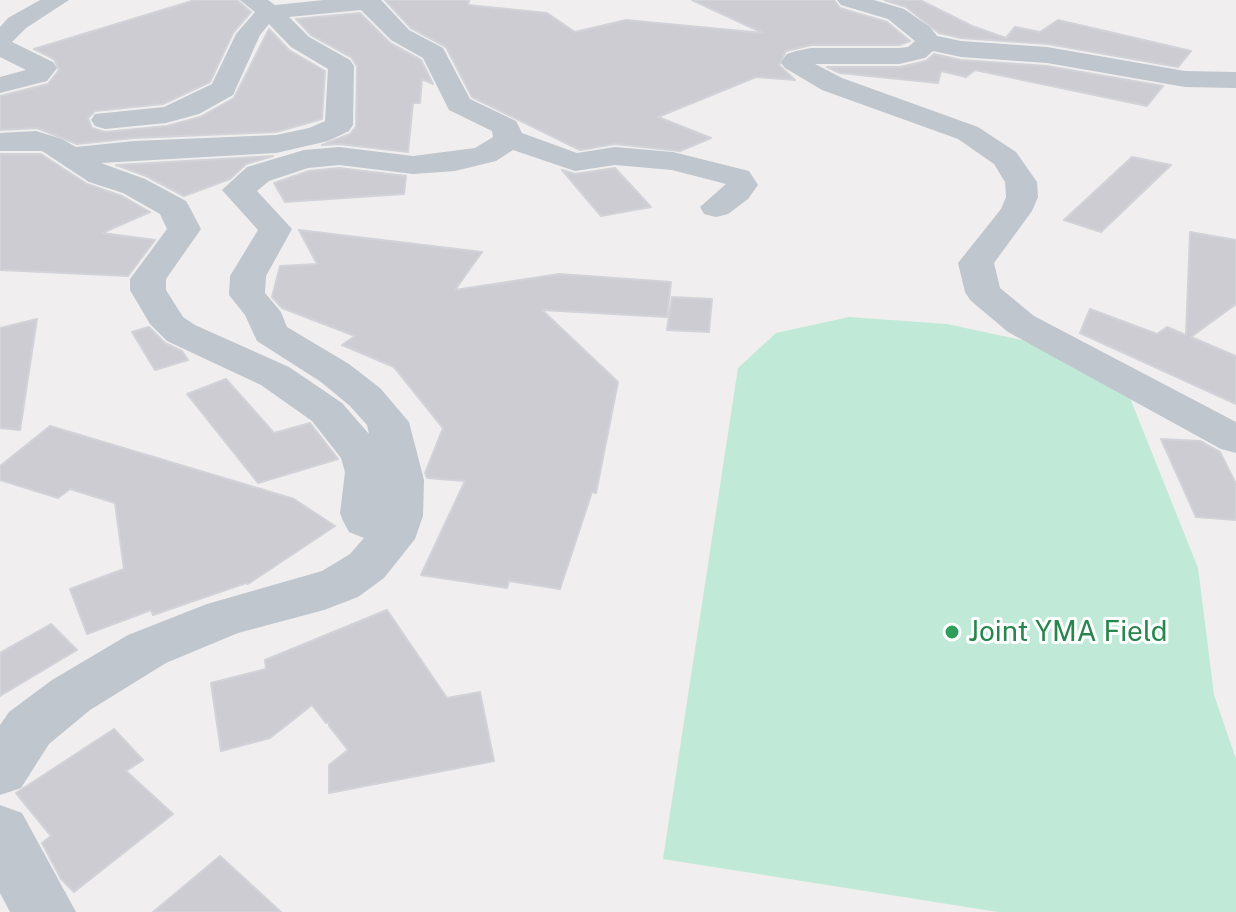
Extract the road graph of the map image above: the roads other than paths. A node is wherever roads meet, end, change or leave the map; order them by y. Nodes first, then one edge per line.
1 (57, 0) edge
2 (849, 0) edge
3 (261, 6) edge
4 (369, 15) edge
5 (324, 33) dead end
6 (294, 37) junction
7 (928, 42) junction
8 (0, 43) edge
9 (1236, 80) edge
10 (0, 85) edge
11 (105, 120) dead end
12 (508, 138) junction
13 (0, 142) edge
14 (69, 157) junction
15 (716, 207) dead end
16 (1236, 440) edge
17 (394, 532) junction
18 (0, 771) edge
19 (0, 832) edge
20 (44, 912) edge

1 - 8 street
2 - 7 street
3 - 4 street
3 - 6 street
3 - 11 street
4 - 12 street
5 - 6 street
6 - 14 street
7 - 9 street
7 - 16 street
8 - 10 street
12 - 15 street
12 - 17 street
13 - 14 street
14 - 17 street
17 - 18 street
19 - 20 street

